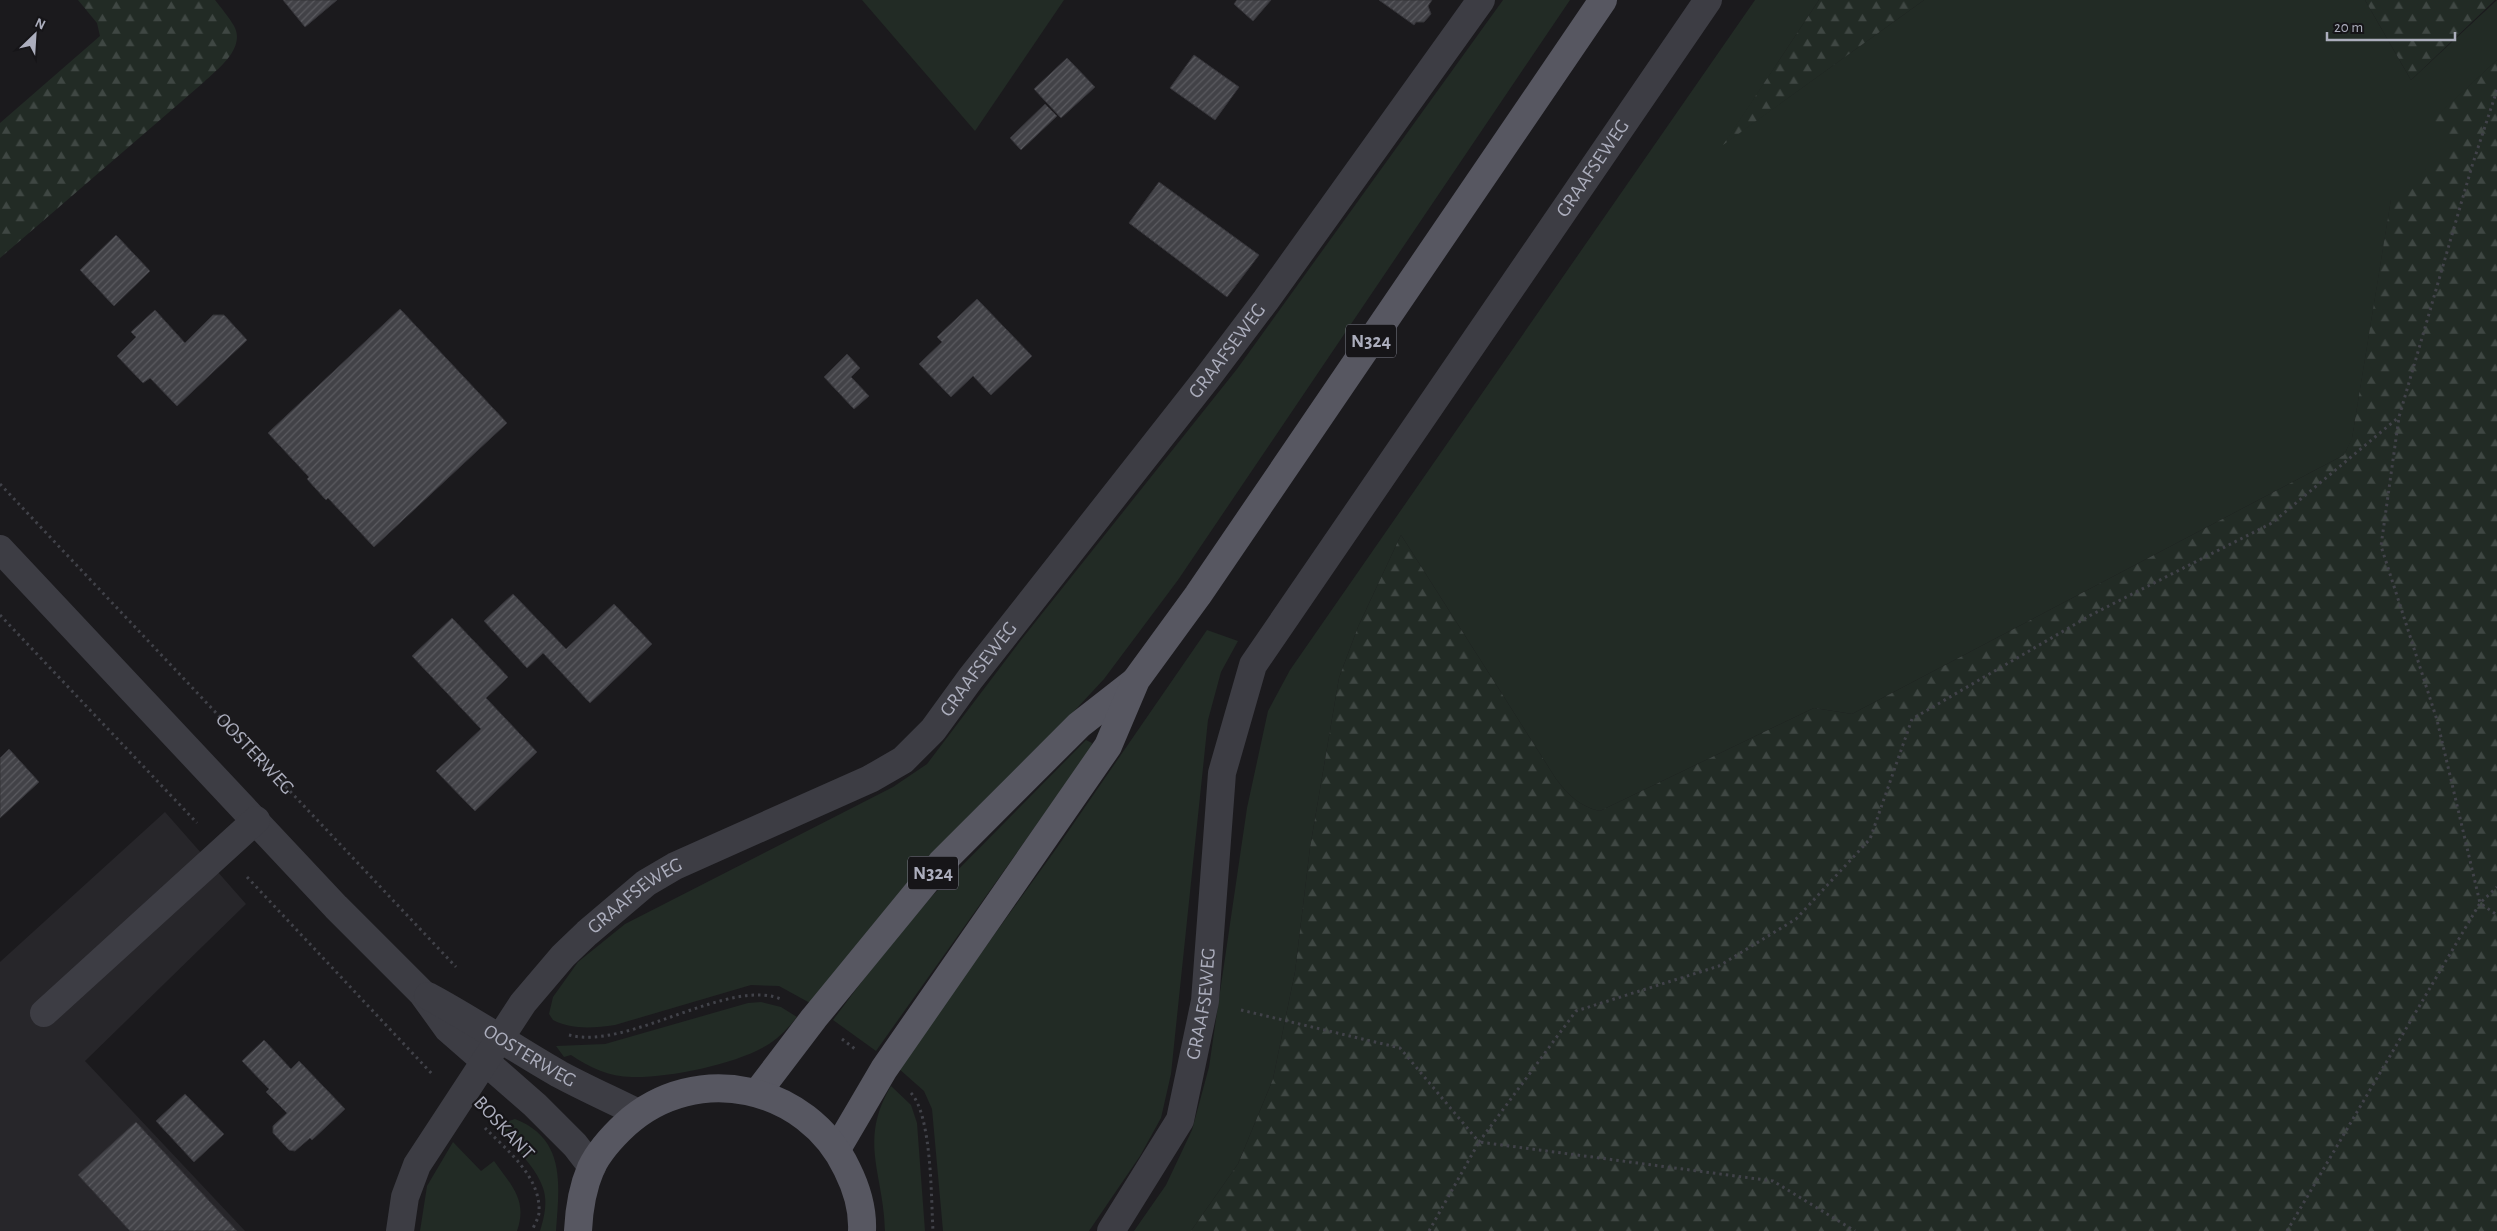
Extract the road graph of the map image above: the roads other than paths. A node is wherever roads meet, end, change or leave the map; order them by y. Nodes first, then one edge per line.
1 (1481, 0) edge
2 (1603, 0) edge
3 (1708, 0) edge
4 (0, 549) edge
5 (1136, 680) junction
6 (256, 820) junction
7 (44, 1013) dead end
8 (493, 1051) junction
9 (757, 1092) junction
10 (638, 1113) junction
11 (837, 1149) junction
12 (592, 1167) junction
13 (400, 1231) edge
14 (578, 1231) edge
15 (862, 1231) edge
16 (1111, 1231) edge

1 - 8 street, GRAAFSEWEG
2 - 5 main road, N324
3 - 16 street, GRAAFSEWEG
4 - 6 street, OOSTERWEG
5 - 9 main road, N324
5 - 11 main road, N324
6 - 7 street
6 - 8 street, OOSTERWEG
8 - 10 street, OOSTERWEG
8 - 12 street, OOSTERWEG
8 - 13 street, GRAAFSEWEG
9 - 10 main road
9 - 11 main road
10 - 12 main road
11 - 15 main road
12 - 14 main road

